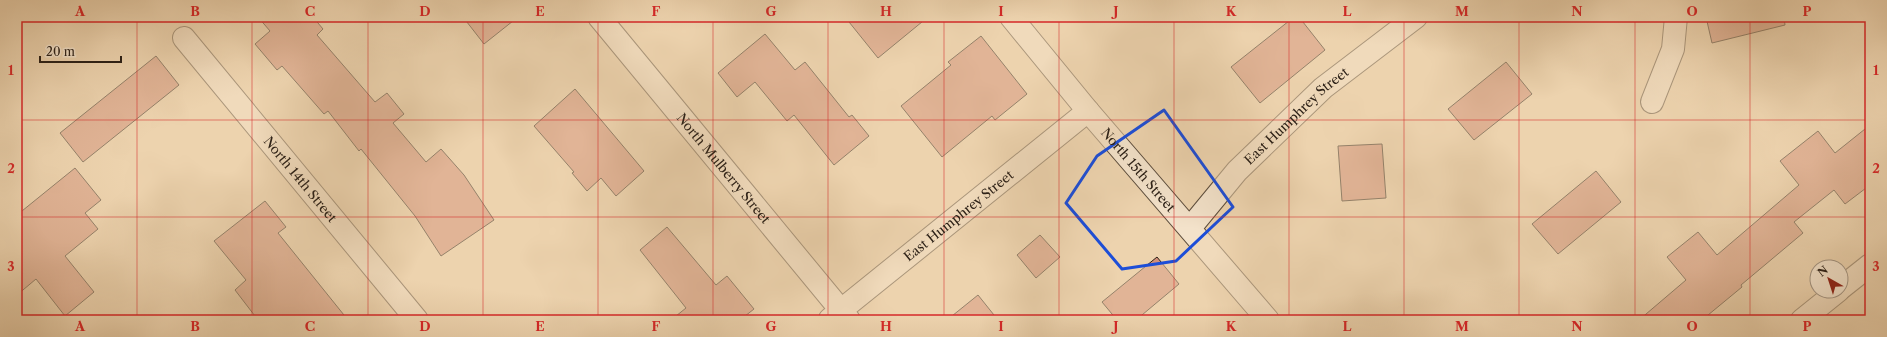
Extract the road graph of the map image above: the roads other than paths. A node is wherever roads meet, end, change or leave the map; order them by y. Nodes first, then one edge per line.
1 (599, 17) edge
2 (1011, 17) edge
3 (1416, 17) edge
4 (1676, 17) edge
5 (184, 38) dead end
6 (1652, 102) dead end
7 (1088, 111) junction
8 (1190, 228) junction
9 (1870, 265) edge
10 (1849, 282) edge
11 (1828, 299) edge
12 (840, 317) edge
13 (418, 320) edge
14 (1268, 320) edge
15 (1802, 320) edge

1 - 12 street, North Mulberry Street
2 - 7 street, North 15th Street
3 - 8 street, East Humphrey Street
4 - 6 street
5 - 13 street, North 14th Street
7 - 8 street, North 15th Street
7 - 12 street, East Humphrey Street
8 - 14 street, North 15th Street
9 - 10 street
11 - 15 street

